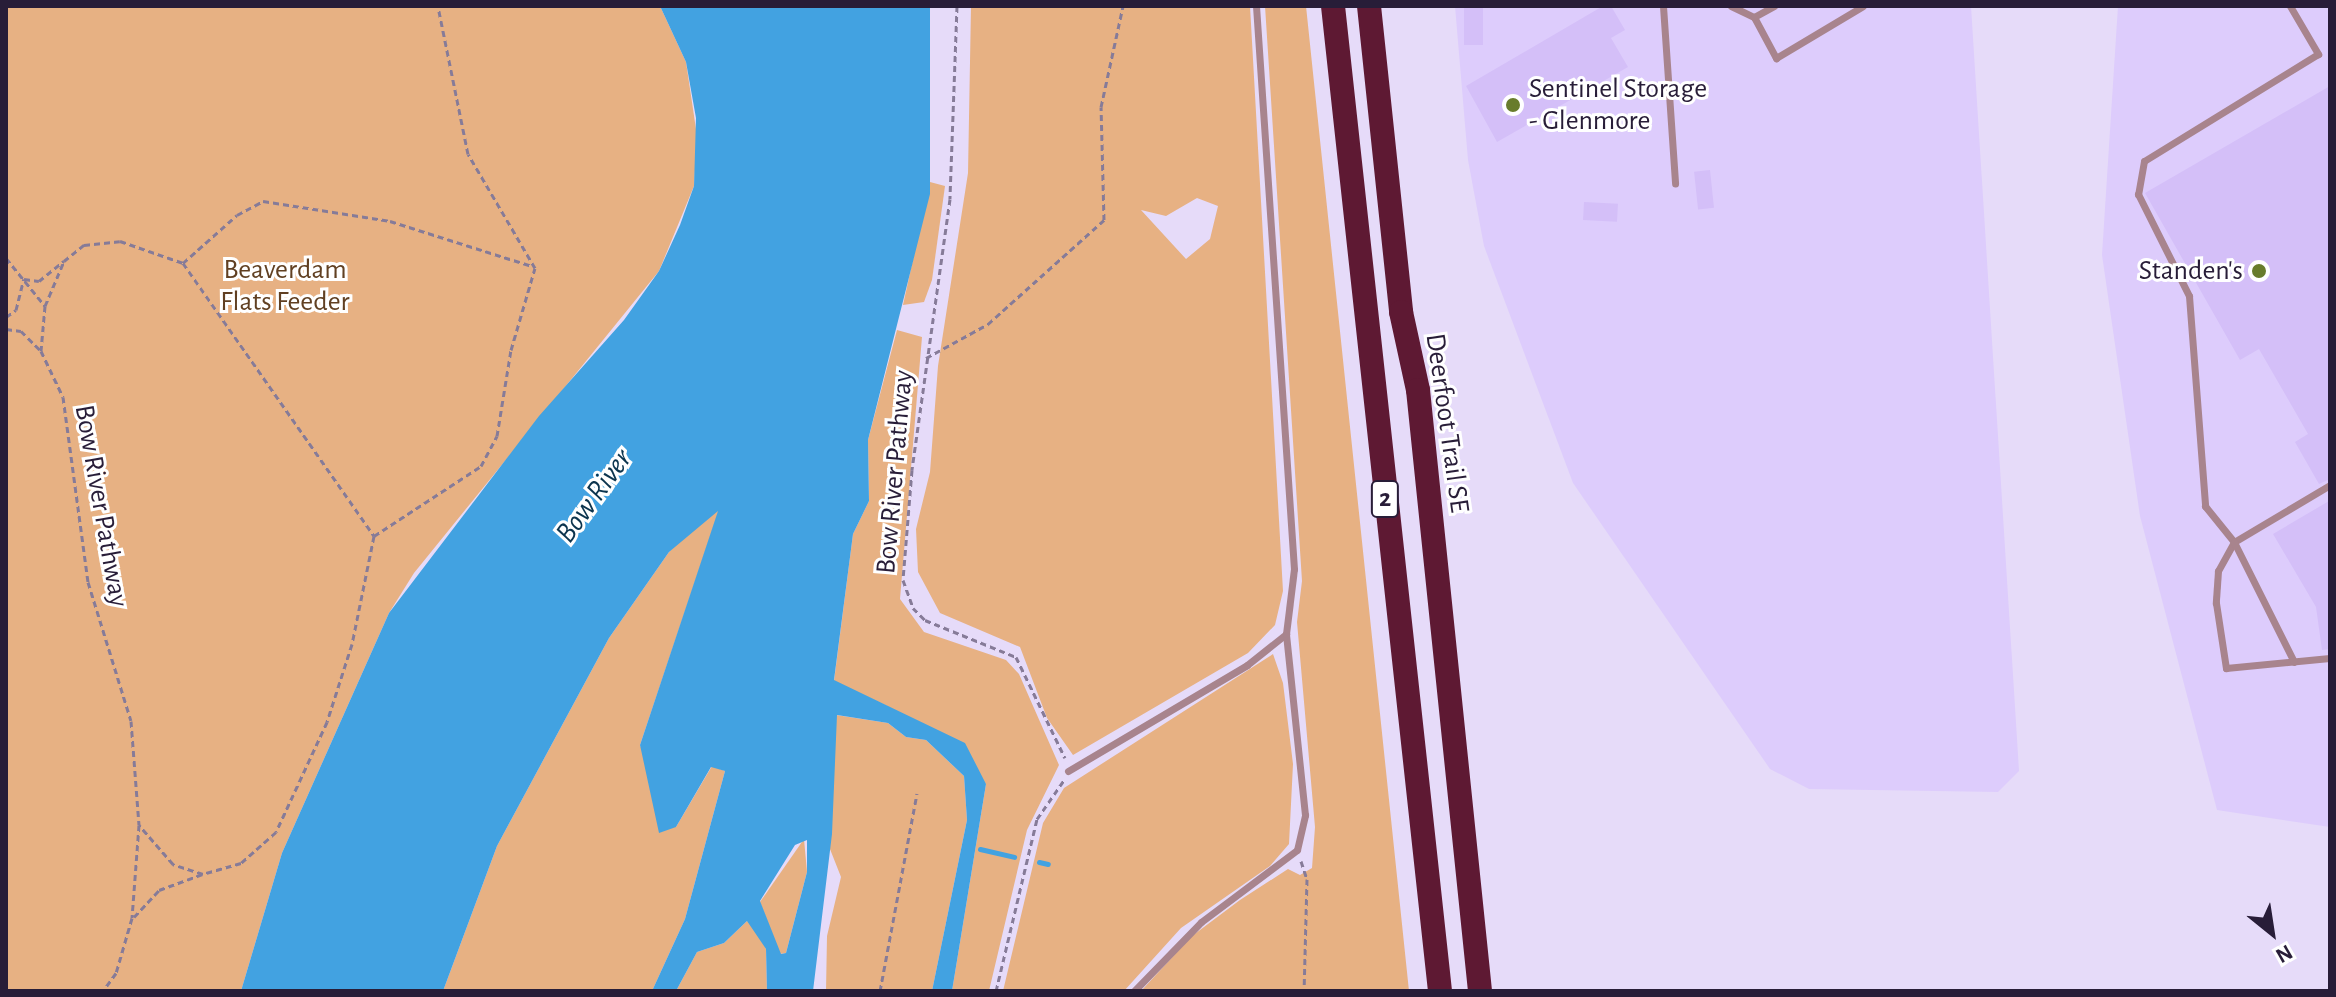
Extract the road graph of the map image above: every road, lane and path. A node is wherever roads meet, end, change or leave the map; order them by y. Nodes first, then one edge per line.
1 (438, 6) edge
2 (957, 6) edge
3 (1123, 6) edge
4 (1256, 6) edge
5 (1333, 6) edge
6 (1369, 6) edge
7 (1384, 6) edge
8 (1663, 6) edge
9 (1731, 6) edge
10 (1774, 6) edge
11 (1863, 6) edge
12 (2290, 6) edge
13 (1754, 17) junction
14 (1675, 184) dead end
15 (6, 258) edge
16 (64, 261) junction
17 (183, 263) junction
18 (535, 268) junction
19 (24, 279) junction
20 (45, 306) junction
21 (6, 317) edge
22 (6, 329) edge
23 (41, 351) junction
24 (926, 358) junction
25 (1418, 390) junction
26 (2330, 485) edge
27 (374, 536) junction
28 (2234, 542) junction
29 (1286, 634) junction
30 (2330, 658) edge
31 (2294, 662) junction
32 (1068, 771) junction
33 (917, 793) dead end
34 (139, 825) junction
35 (1297, 850) junction
36 (203, 874) junction
37 (132, 918) junction
38 (103, 991) edge
39 (880, 991) edge
40 (996, 991) edge
41 (1134, 991) edge
42 (1304, 991) edge
43 (1440, 991) edge
44 (1480, 991) edge

1 - 18 path
2 - 24 path, Bow River Pathway
3 - 24 path
4 - 29 lane
5 - 43 highway, 2
6 - 25 highway, Deerfoot Trail SE / 2
7 - 25 highway
8 - 14 lane
9 - 13 lane
10 - 13 lane
11 - 13 lane
12 - 28 lane
15 - 19 path
16 - 17 path
16 - 19 path
16 - 20 path
17 - 18 path
17 - 27 path
18 - 27 path
19 - 20 path
19 - 21 path
20 - 23 path
22 - 23 path
23 - 34 path, Bow River Pathway
24 - 32 path, Bow River Pathway
25 - 44 highway, Deerfoot Trail SE / 2
26 - 28 lane
27 - 36 path
28 - 31 lane
28 - 31 lane
29 - 32 lane
29 - 35 lane
30 - 31 lane
32 - 40 path
33 - 39 path
34 - 36 path
34 - 37 path, Bow River Pathway
35 - 41 lane
35 - 42 path
36 - 37 path
37 - 38 path, Bow River Pathway

